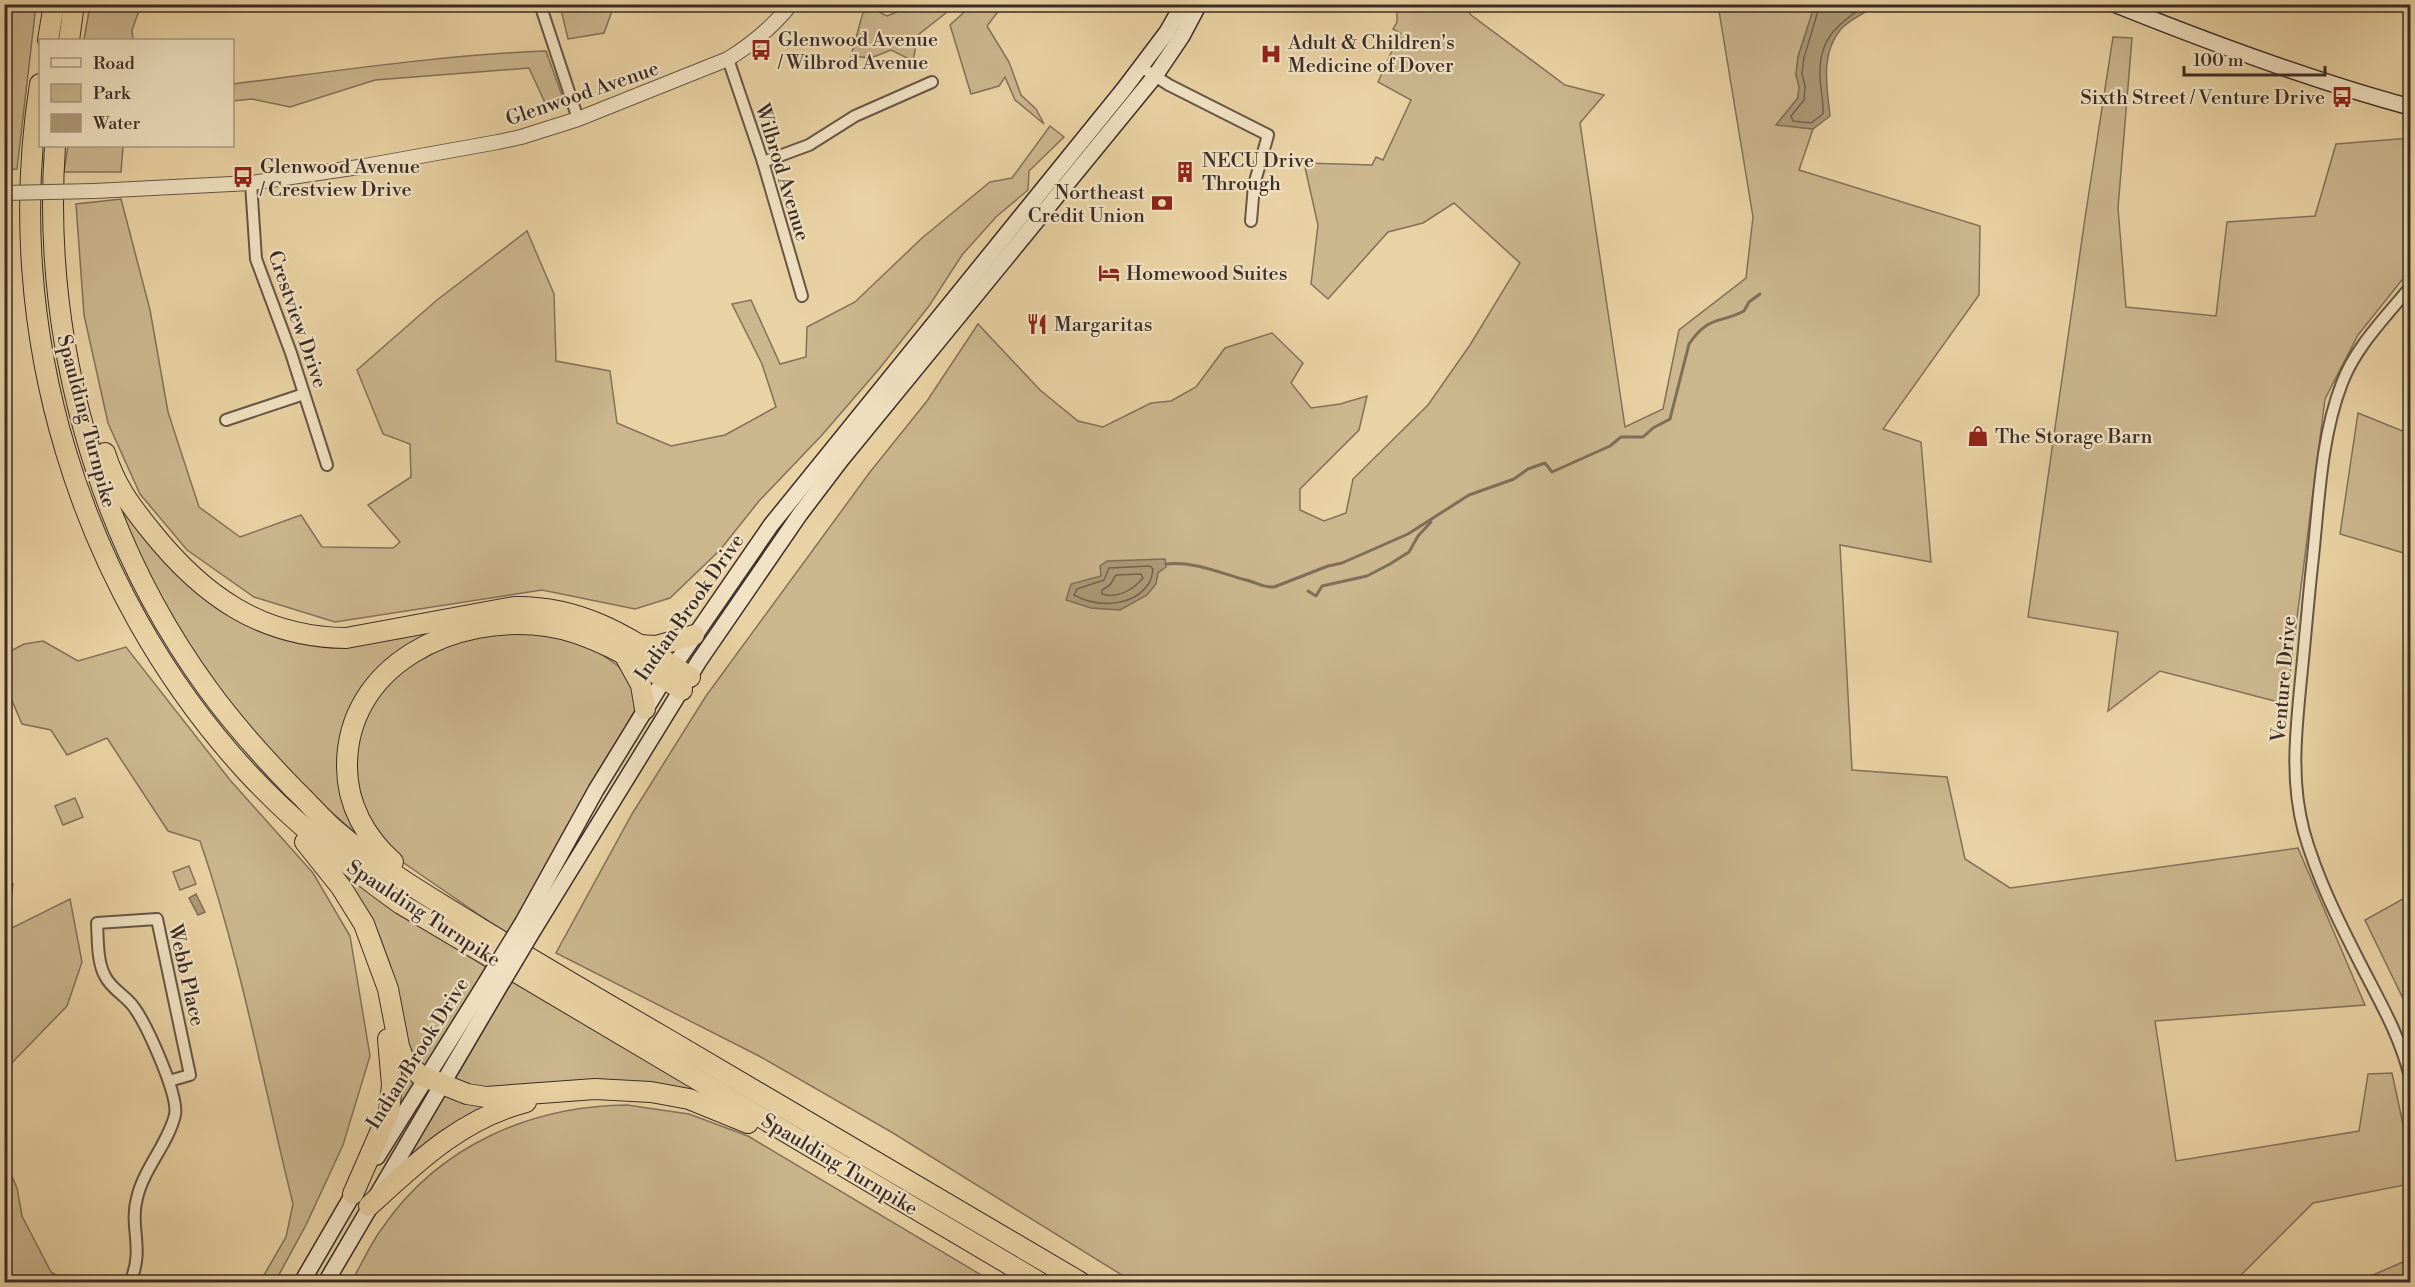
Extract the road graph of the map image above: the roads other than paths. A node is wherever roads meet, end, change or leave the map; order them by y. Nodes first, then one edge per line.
1 (54, 4) edge
2 (74, 4) edge
3 (540, 4) edge
4 (791, 4) edge
5 (1183, 4) edge
6 (1199, 4) edge
7 (2114, 4) edge
8 (48, 39) edge
9 (69, 39) edge
10 (728, 59) junction
11 (1141, 68) junction
12 (1155, 76) junction
13 (932, 82) dead end
14 (39, 94) edge
15 (2410, 107) edge
16 (579, 119) junction
17 (55, 147) edge
18 (763, 162) junction
19 (250, 183) junction
20 (4, 193) edge
21 (1251, 220) dead end
22 (2410, 287) edge
23 (802, 296) dead end
24 (62, 324) junction
25 (304, 394) junction
26 (226, 420) dead end
27 (327, 465) dead end
28 (694, 635) junction
29 (631, 650) junction
30 (677, 678) junction
31 (645, 710) junction
32 (280, 806) junction
33 (453, 912) junction
34 (529, 925) junction
35 (383, 978) junction
36 (2410, 1077) edge
37 (169, 1081) junction
38 (435, 1081) junction
39 (554, 1092) junction
40 (822, 1154) junction
41 (352, 1194) junction
42 (369, 1206) junction
43 (130, 1282) edge
44 (302, 1282) edge
45 (326, 1282) edge
46 (1040, 1282) edge
47 (1080, 1282) edge

1 - 8 highway
2 - 9 highway
3 - 16 street
4 - 10 street, Glenwood Avenue
5 - 11 main road, Indian Brook Drive
6 - 12 main road, Indian Brook Drive
7 - 15 main road
10 - 16 street, Glenwood Avenue
10 - 18 street, Wilbrod Avenue
11 - 12 street
11 - 28 main road, Indian Brook Drive
12 - 21 street
12 - 30 main road, Indian Brook Drive
13 - 18 street
14 - 32 highway, Spaulding Turnpike
16 - 19 street, Glenwood Avenue
17 - 24 highway, Spaulding Turnpike
18 - 23 street, Wilbrod Avenue
19 - 20 street, Glenwood Avenue, bridge
19 - 25 street, Crestview Drive
22 - 36 street, Venture Drive
24 - 29 highway
24 - 33 highway, Spaulding Turnpike
25 - 26 street
25 - 27 street, Crestview Drive
28 - 29 highway
28 - 30 main road, Indian Brook Drive
29 - 30 highway
29 - 31 highway
29 - 33 highway
30 - 31 main road, Indian Brook Drive
30 - 34 main road, Indian Brook Drive
31 - 34 main road, Indian Brook Drive
32 - 35 highway
32 - 40 highway, Spaulding Turnpike
33 - 47 highway, Spaulding Turnpike
34 - 38 main road, Indian Brook Drive, bridge
35 - 38 highway
35 - 41 highway
37 - 37 street, Webb Place
37 - 43 street, Webb Place
38 - 39 highway
38 - 41 main road, Indian Brook Drive
38 - 42 main road, Indian Brook Drive
39 - 40 highway
39 - 42 highway
40 - 46 highway, Spaulding Turnpike
41 - 44 main road, Indian Brook Drive
42 - 45 main road, Indian Brook Drive

